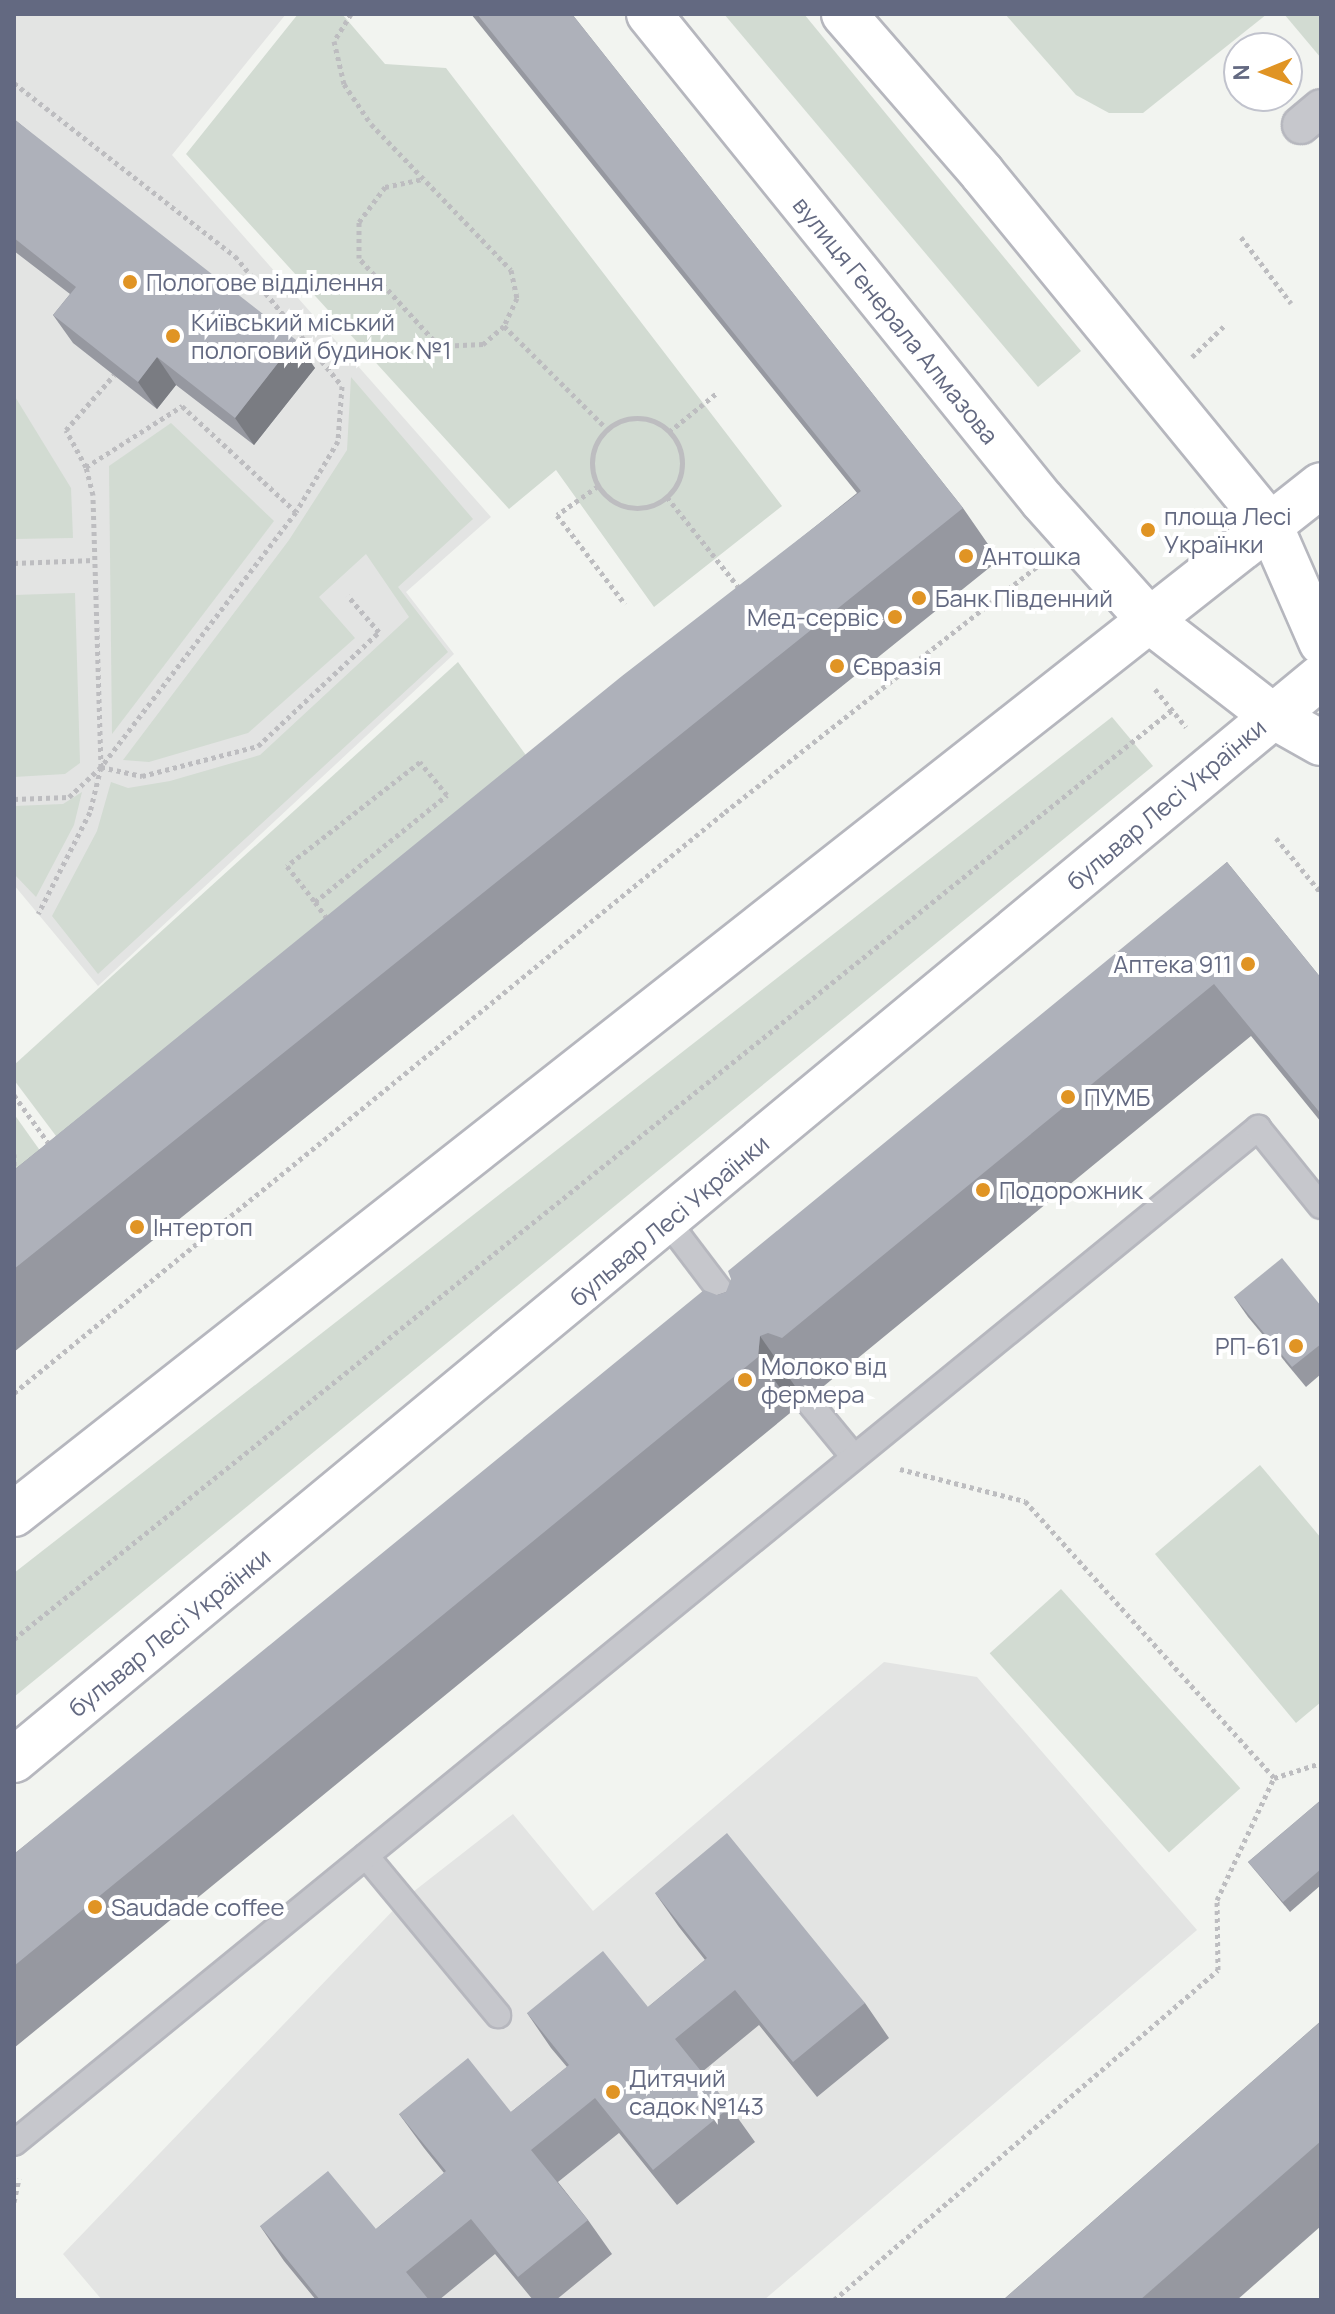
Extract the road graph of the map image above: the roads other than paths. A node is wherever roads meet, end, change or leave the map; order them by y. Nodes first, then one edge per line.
1 (649, 14) edge
2 (844, 14) edge
3 (1321, 485) edge
4 (1270, 525) junction
5 (1150, 621) junction
6 (1321, 642) edge
7 (1321, 677) edge
8 (1273, 716) junction
9 (1321, 743) edge
10 (1321, 1206) edge
11 (668, 1222) junction
12 (753, 1333) edge
13 (807, 1400) dead end
14 (854, 1457) junction
15 (14, 1514) edge
16 (14, 1760) edge
17 (366, 1856) junction
18 (498, 2015) dead end
19 (14, 2143) edge

1 - 5 main road, вулиця Генерала Алмазова
2 - 4 main road
3 - 4 main road
4 - 5 main road
4 - 6 main road
5 - 8 main road
5 - 15 main road
7 - 8 main road, бульвар Лесі Українки
8 - 9 main road
8 - 11 main road, бульвар Лесі Українки
10 - 14 lane
11 - 12 lane
11 - 16 main road, бульвар Лесі Українки
13 - 14 lane
14 - 17 lane
17 - 18 lane
17 - 19 lane

